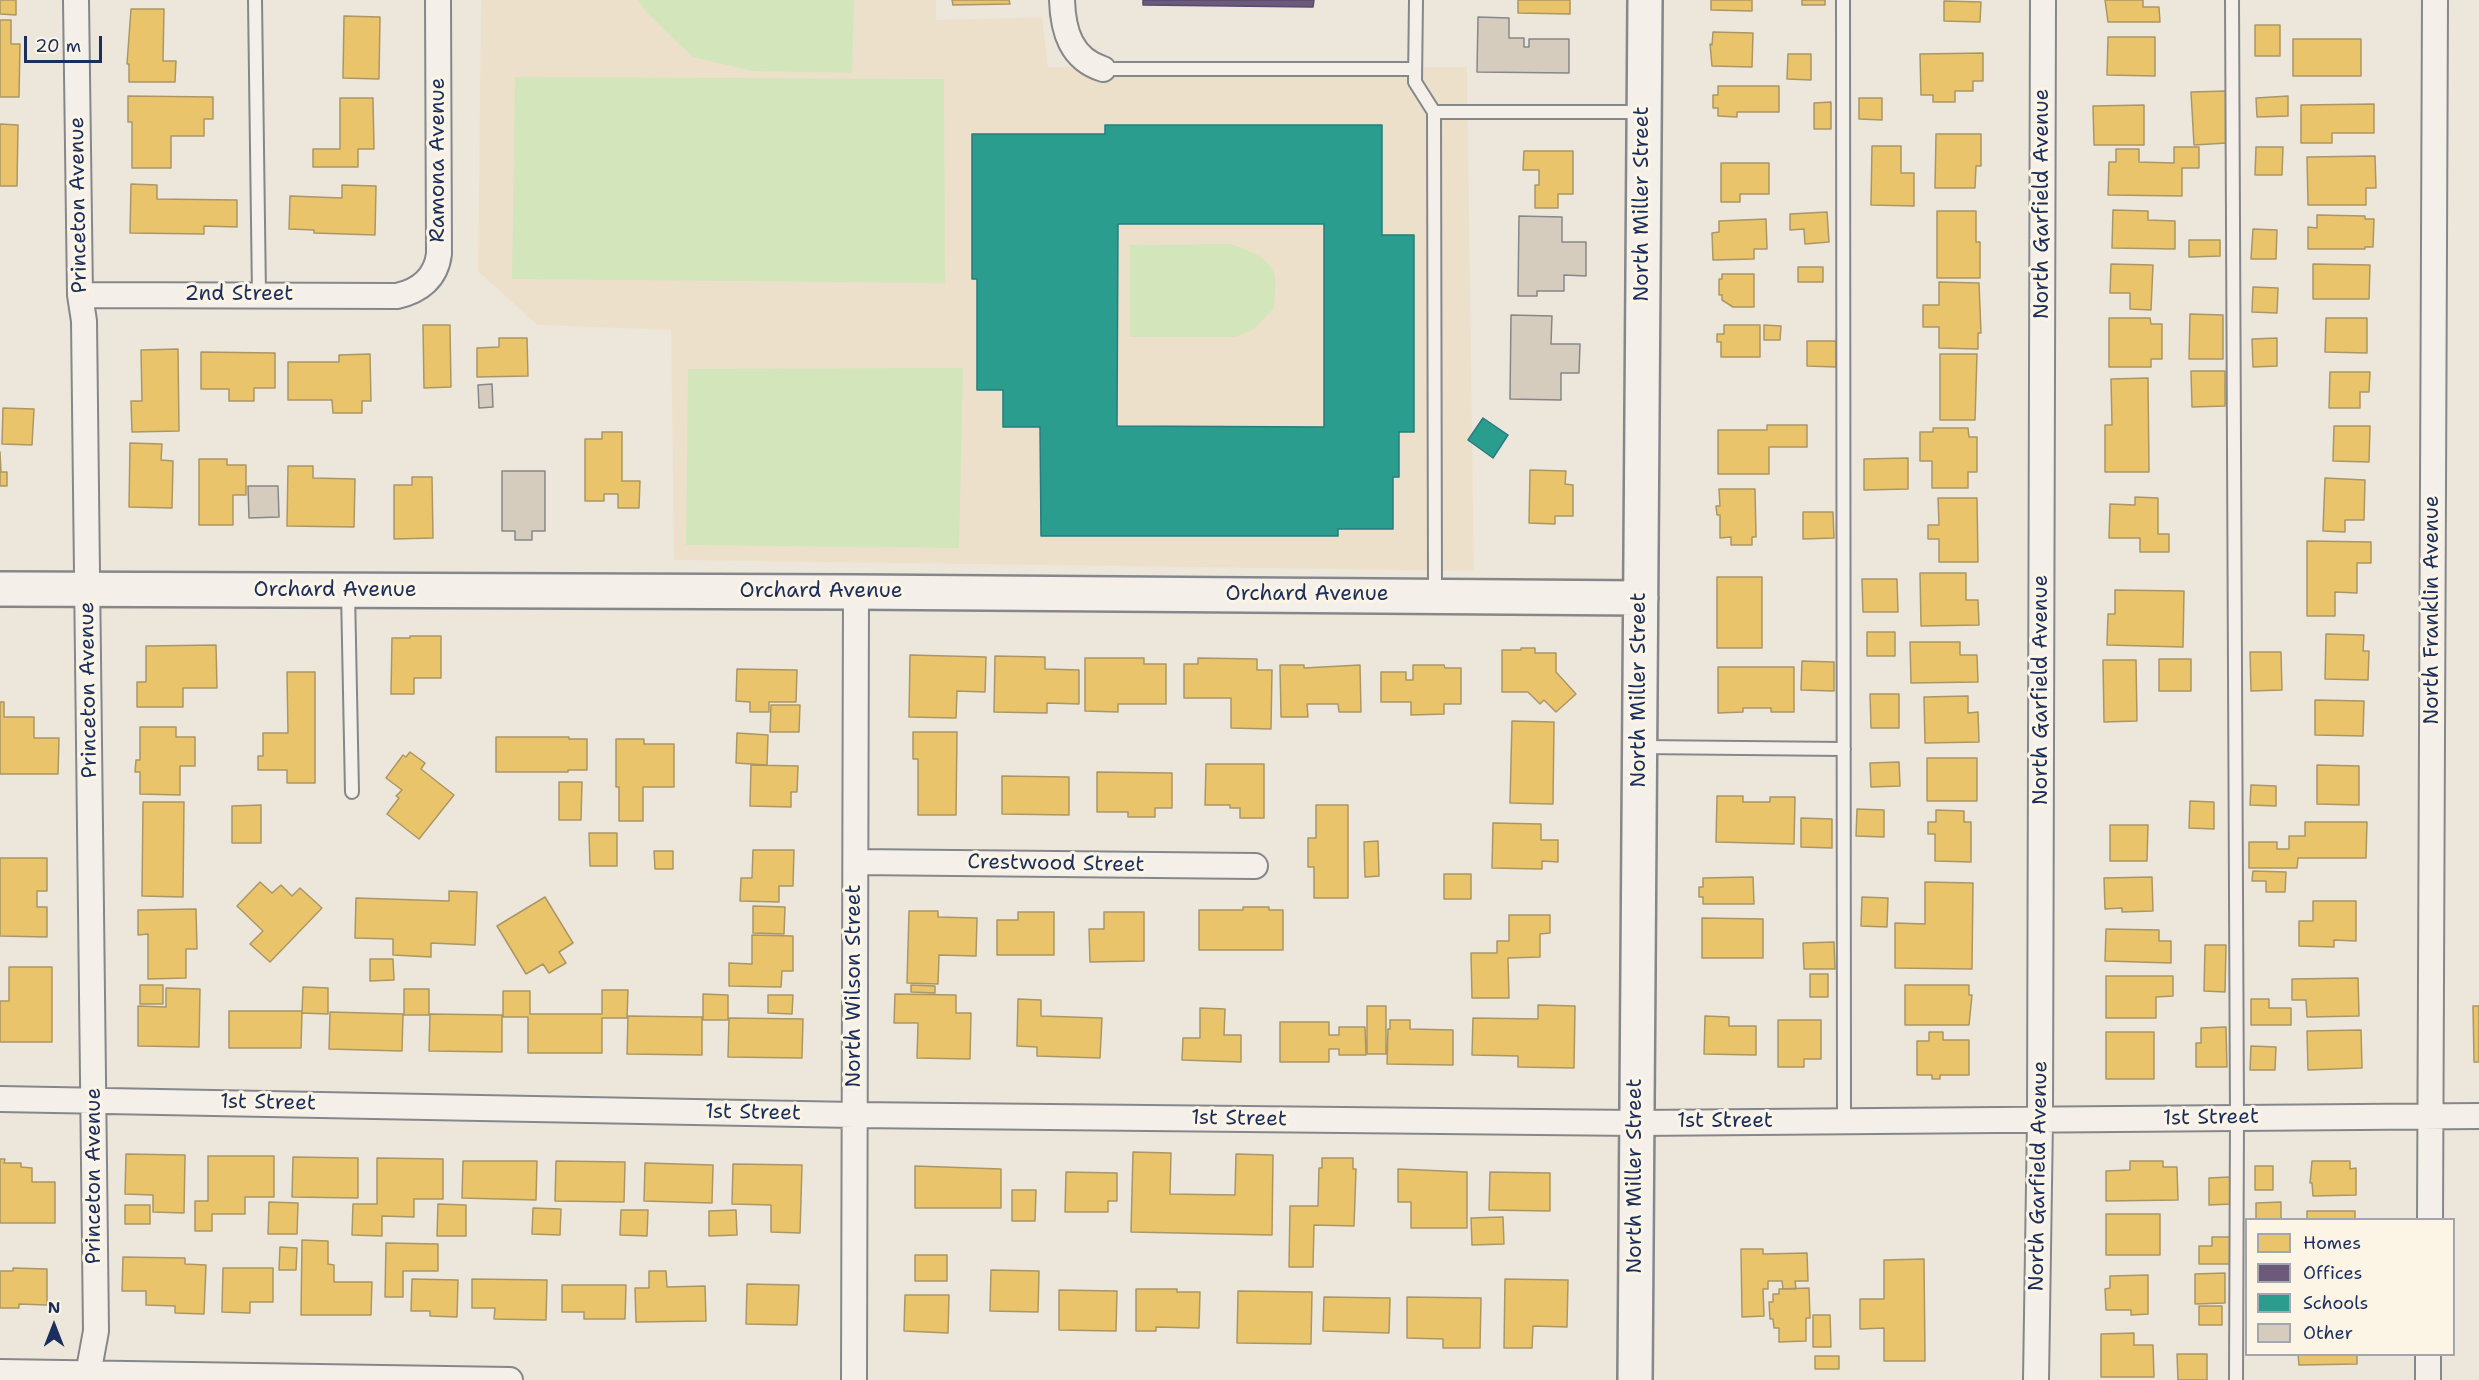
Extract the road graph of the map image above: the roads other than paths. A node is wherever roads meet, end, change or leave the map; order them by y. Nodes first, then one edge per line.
1 (76, 0) edge
2 (255, 0) edge
3 (438, 0) edge
4 (1062, 0) edge
5 (1416, 0) edge
6 (1645, 0) edge
7 (1843, 0) edge
8 (2043, 0) edge
9 (2232, 0) edge
10 (2435, 0) edge
11 (1103, 69) joint
12 (1415, 69) junction
13 (1434, 112) junction
14 (1644, 112) junction
15 (80, 295) junction
16 (259, 295) junction
17 (397, 296) joint
18 (0, 589) edge
19 (87, 590) junction
20 (348, 591) junction
21 (856, 592) junction
22 (1435, 596) junction
23 (1641, 598) junction
24 (1640, 747) junction
25 (1844, 749) junction
26 (352, 792) dead end
27 (856, 862) junction
28 (1255, 866) dead end
29 (0, 1099) edge
30 (95, 1100) junction
31 (854, 1114) junction
32 (2431, 1116) junction
33 (2479, 1116) edge
34 (2237, 1118) junction
35 (2040, 1120) junction
36 (1844, 1122) junction
37 (1636, 1123) junction
38 (2430, 1218) edge
39 (2428, 1356) edge
40 (0, 1372) edge
41 (88, 1376) edge
42 (510, 1380) edge
43 (854, 1380) edge
44 (1635, 1380) edge
45 (2036, 1380) edge
46 (2236, 1380) edge
47 (2428, 1380) edge

1 - 15 street, Princeton Avenue
2 - 16 lane
3 - 17 street, Ramona Avenue
4 - 11 street
5 - 12 lane
6 - 14 street, North Miller Street
7 - 25 lane
8 - 35 street, North Garfield Avenue
9 - 34 lane
10 - 32 street, North Franklin Avenue
11 - 12 lane
12 - 13 lane
13 - 14 lane
13 - 22 lane
14 - 23 street, North Miller Street
15 - 16 street, 2nd Street
15 - 19 street, Princeton Avenue
16 - 17 street, 2nd Street
18 - 19 street, Orchard Avenue
19 - 20 street, Orchard Avenue
19 - 30 street, Princeton Avenue
20 - 21 street, Orchard Avenue
20 - 26 lane
21 - 22 street, Orchard Avenue
21 - 27 street, North Wilson Street
22 - 23 street, Orchard Avenue
23 - 24 street, North Miller Street
24 - 25 lane
24 - 37 street, North Miller Street
25 - 36 lane
27 - 28 street, Crestwood Street
27 - 31 street, North Wilson Street
29 - 30 street, 1st Street
30 - 31 street, 1st Street
30 - 41 street, Princeton Avenue
31 - 37 street, 1st Street
31 - 43 street, North Wilson Street
32 - 33 street, 1st Street
32 - 34 street, 1st Street
32 - 38 street, North Franklin Avenue
34 - 35 street, 1st Street
34 - 46 lane
35 - 36 street, 1st Street
35 - 45 street, North Garfield Avenue
36 - 37 street, 1st Street
37 - 44 street, North Miller Street
39 - 47 street
40 - 41 street
41 - 42 street

